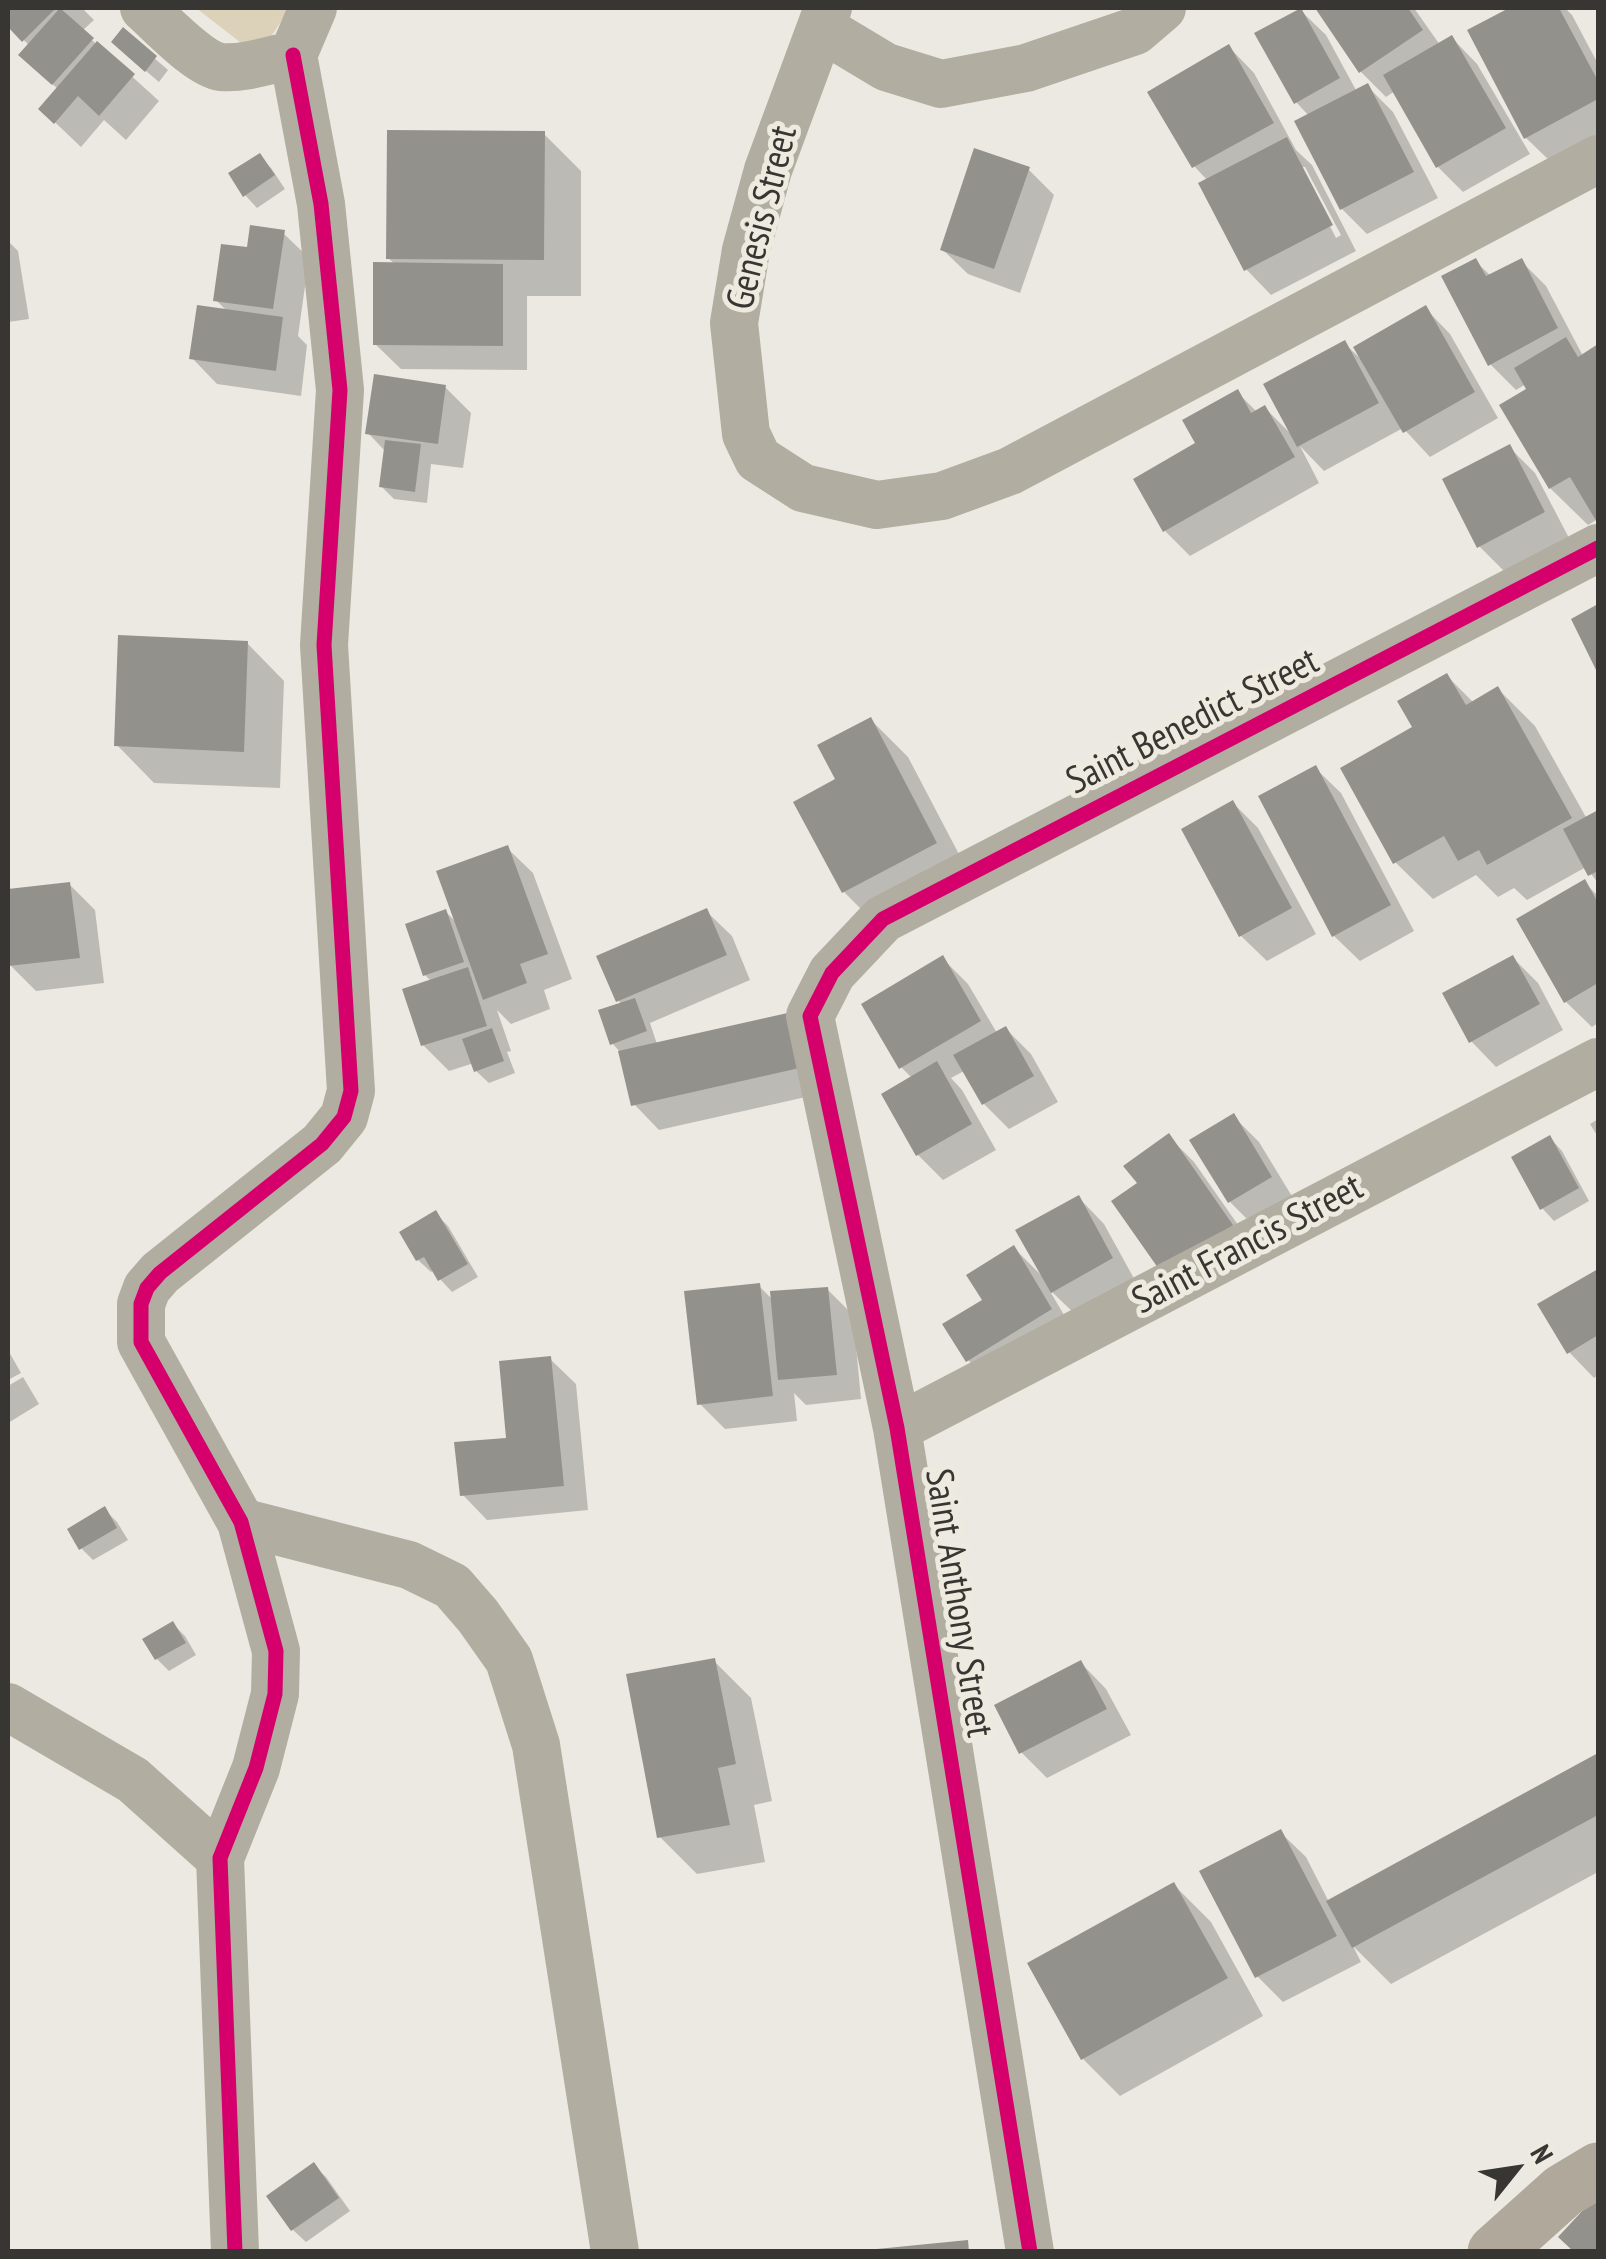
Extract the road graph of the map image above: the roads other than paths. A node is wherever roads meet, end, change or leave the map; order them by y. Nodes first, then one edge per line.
1 (144, 8) edge
2 (313, 8) edge
3 (1162, 8) edge
4 (824, 18) edge
5 (293, 55) junction
6 (1598, 159) edge
7 (1598, 548) edge
8 (832, 973) joint
9 (1598, 1062) edge
10 (897, 1428) junction
11 (241, 1522) junction
12 (8, 1707) edge
13 (220, 1858) junction
14 (1598, 2170) edge
15 (235, 2252) edge
16 (615, 2252) edge
17 (1030, 2252) edge
18 (1495, 2252) edge

1 - 5 street
2 - 5 street
3 - 4 street
4 - 6 street, Genesis Street
5 - 11 street
7 - 8 street, Saint Benedict Street
8 - 10 street, Saint Anthony Street
9 - 10 street, Saint Francis Street
10 - 17 street, Saint Anthony Street
11 - 13 street
11 - 16 street
12 - 13 street
13 - 15 street
14 - 18 main road

